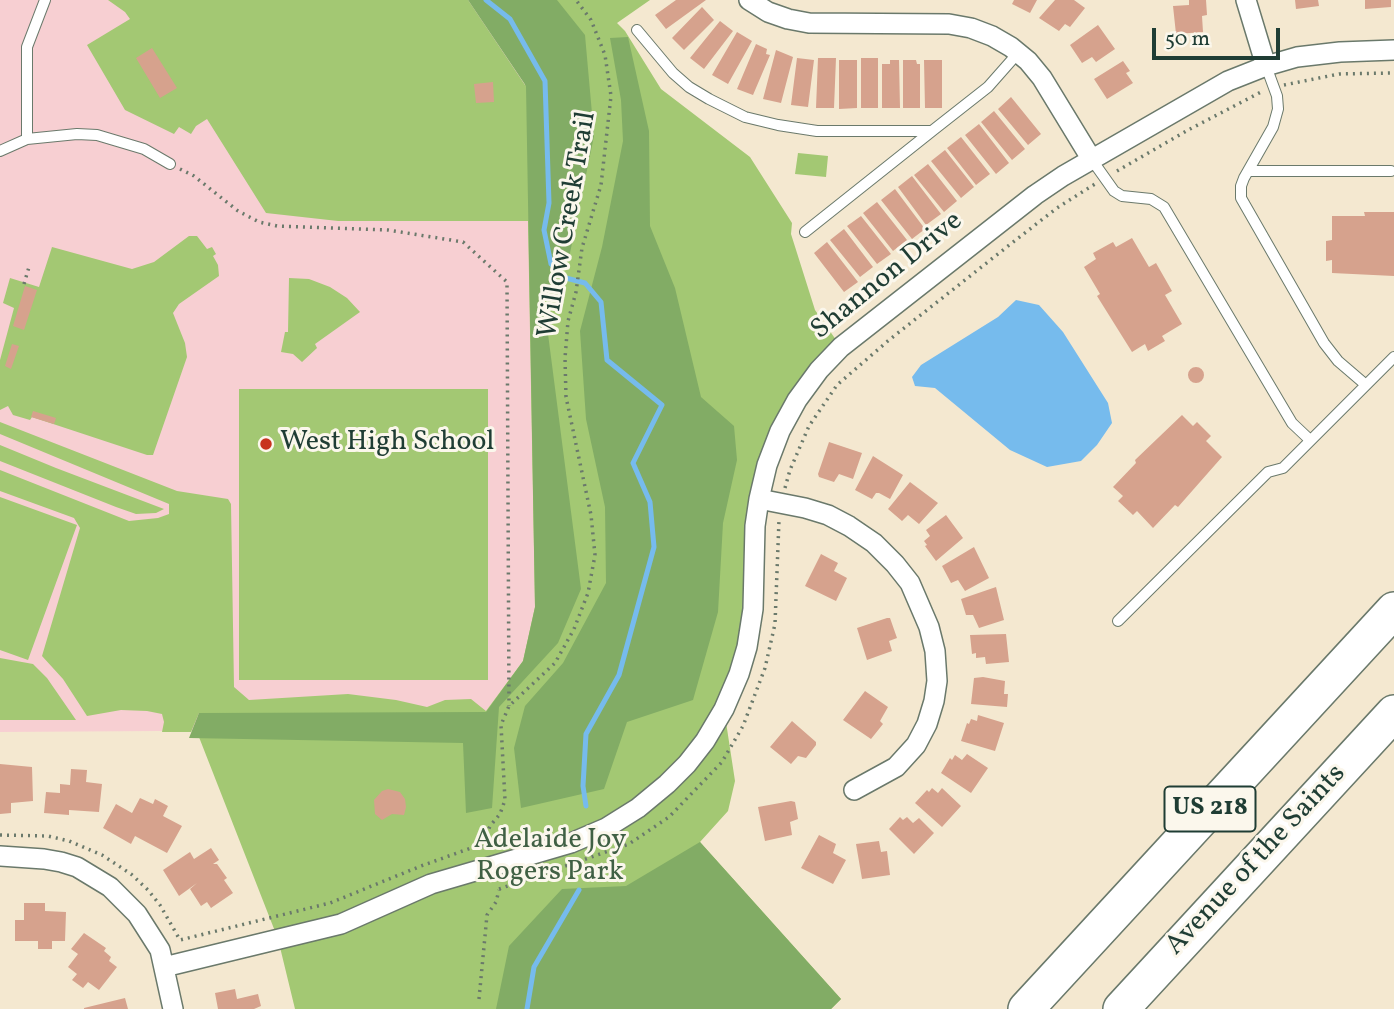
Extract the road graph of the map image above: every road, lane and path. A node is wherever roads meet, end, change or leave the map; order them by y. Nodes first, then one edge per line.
1 (45, 0) edge
2 (576, 0) edge
3 (749, 0) edge
4 (1246, 0) edge
5 (637, 30) dead end
6 (1394, 50) edge
7 (1018, 53) junction
8 (1266, 66) junction
9 (1394, 72) edge
10 (1274, 88) junction
11 (932, 131) junction
12 (27, 139) junction
13 (0, 151) edge
14 (1092, 160) junction
15 (170, 164) joint
16 (1248, 171) junction
17 (1391, 171) dead end
18 (1106, 178) junction
19 (805, 232) dead end
20 (29, 267) dead end
21 (24, 284) dead end
22 (1394, 357) edge
23 (1366, 385) junction
24 (1310, 440) junction
25 (759, 499) junction
26 (782, 503) junction
27 (1394, 610) edge
28 (1118, 621) dead end
29 (509, 706) junction
30 (1394, 713) edge
31 (854, 790) dead end
32 (0, 856) edge
33 (180, 940) dead end
34 (164, 967) junction
35 (479, 999) dead end
36 (173, 1009) edge
37 (1026, 1009) edge
38 (1121, 1009) edge

1 - 12 lane
2 - 29 path, Willow Creek Trail
3 - 7 street
4 - 8 street
5 - 11 lane
6 - 8 street, Shannon Drive
7 - 11 lane
7 - 14 street
8 - 10 lane
8 - 14 street, Shannon Drive
9 - 10 path
10 - 16 lane
10 - 18 path
11 - 19 lane
12 - 13 lane
12 - 15 lane
14 - 18 lane
14 - 25 street, Shannon Drive
15 - 29 path
16 - 17 lane
16 - 23 lane
18 - 24 lane
18 - 26 path
20 - 21 path
22 - 23 lane
23 - 24 lane
24 - 28 lane
25 - 26 street
25 - 34 street, Shannon Drive
26 - 31 street
26 - 35 path
27 - 37 highway, US 218
29 - 33 path
30 - 38 highway, Avenue of the Saints / US 218
32 - 34 street
34 - 36 street

